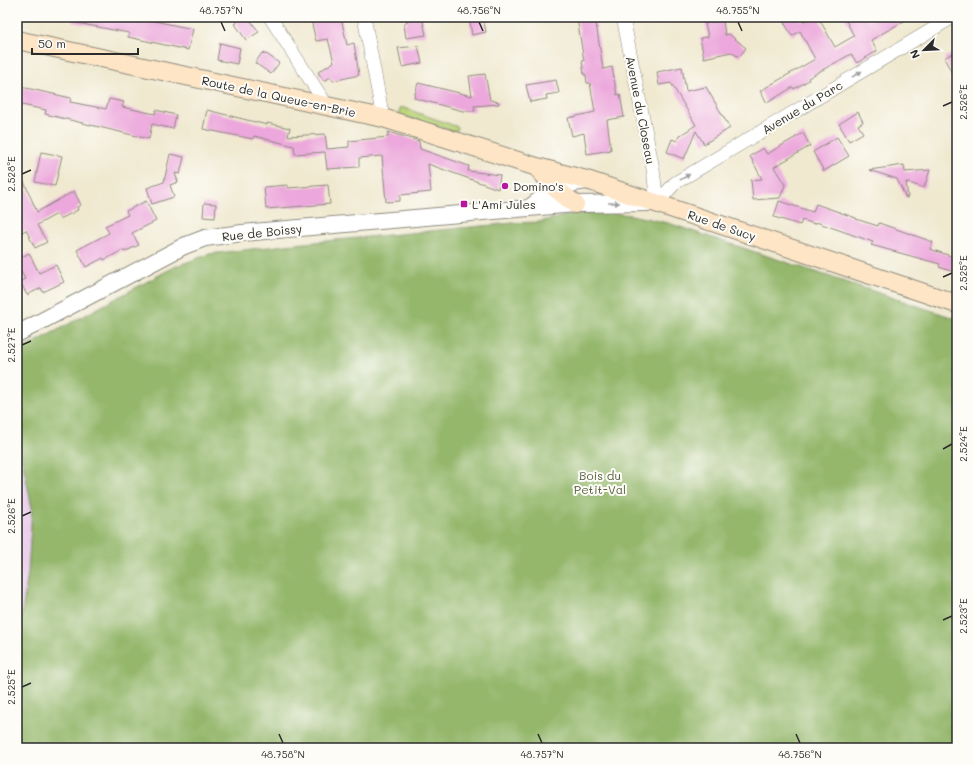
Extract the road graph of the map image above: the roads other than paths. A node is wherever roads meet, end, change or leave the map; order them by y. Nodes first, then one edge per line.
1 (270, 17) edge
2 (364, 17) edge
3 (623, 17) edge
4 (953, 17) edge
5 (17, 40) edge
6 (327, 106) junction
7 (383, 118) junction
8 (537, 167) junction
9 (590, 181) junction
10 (555, 188) junction
11 (657, 203) junction
12 (575, 204) junction
13 (529, 208) junction
14 (957, 304) edge
15 (17, 334) edge

1 - 6 street
2 - 7 street
3 - 11 street, Avenue du Closeau
11 -> 4 street, Avenue du Parc
5 - 6 main road, Route de la Queue-en-Brie
6 - 7 main road, Route de la Queue-en-Brie
7 - 8 main road, Route de la Queue-en-Brie
8 - 9 main road, Rue de Sucy
8 - 10 main road
9 - 10 street
9 - 11 main road, Rue de Sucy
10 - 12 main road
10 - 13 street
12 -> 11 street, Rue de Boissy
11 - 14 main road, Rue de Sucy
12 - 13 street, Rue de Boissy
13 - 15 street, Rue de Boissy

